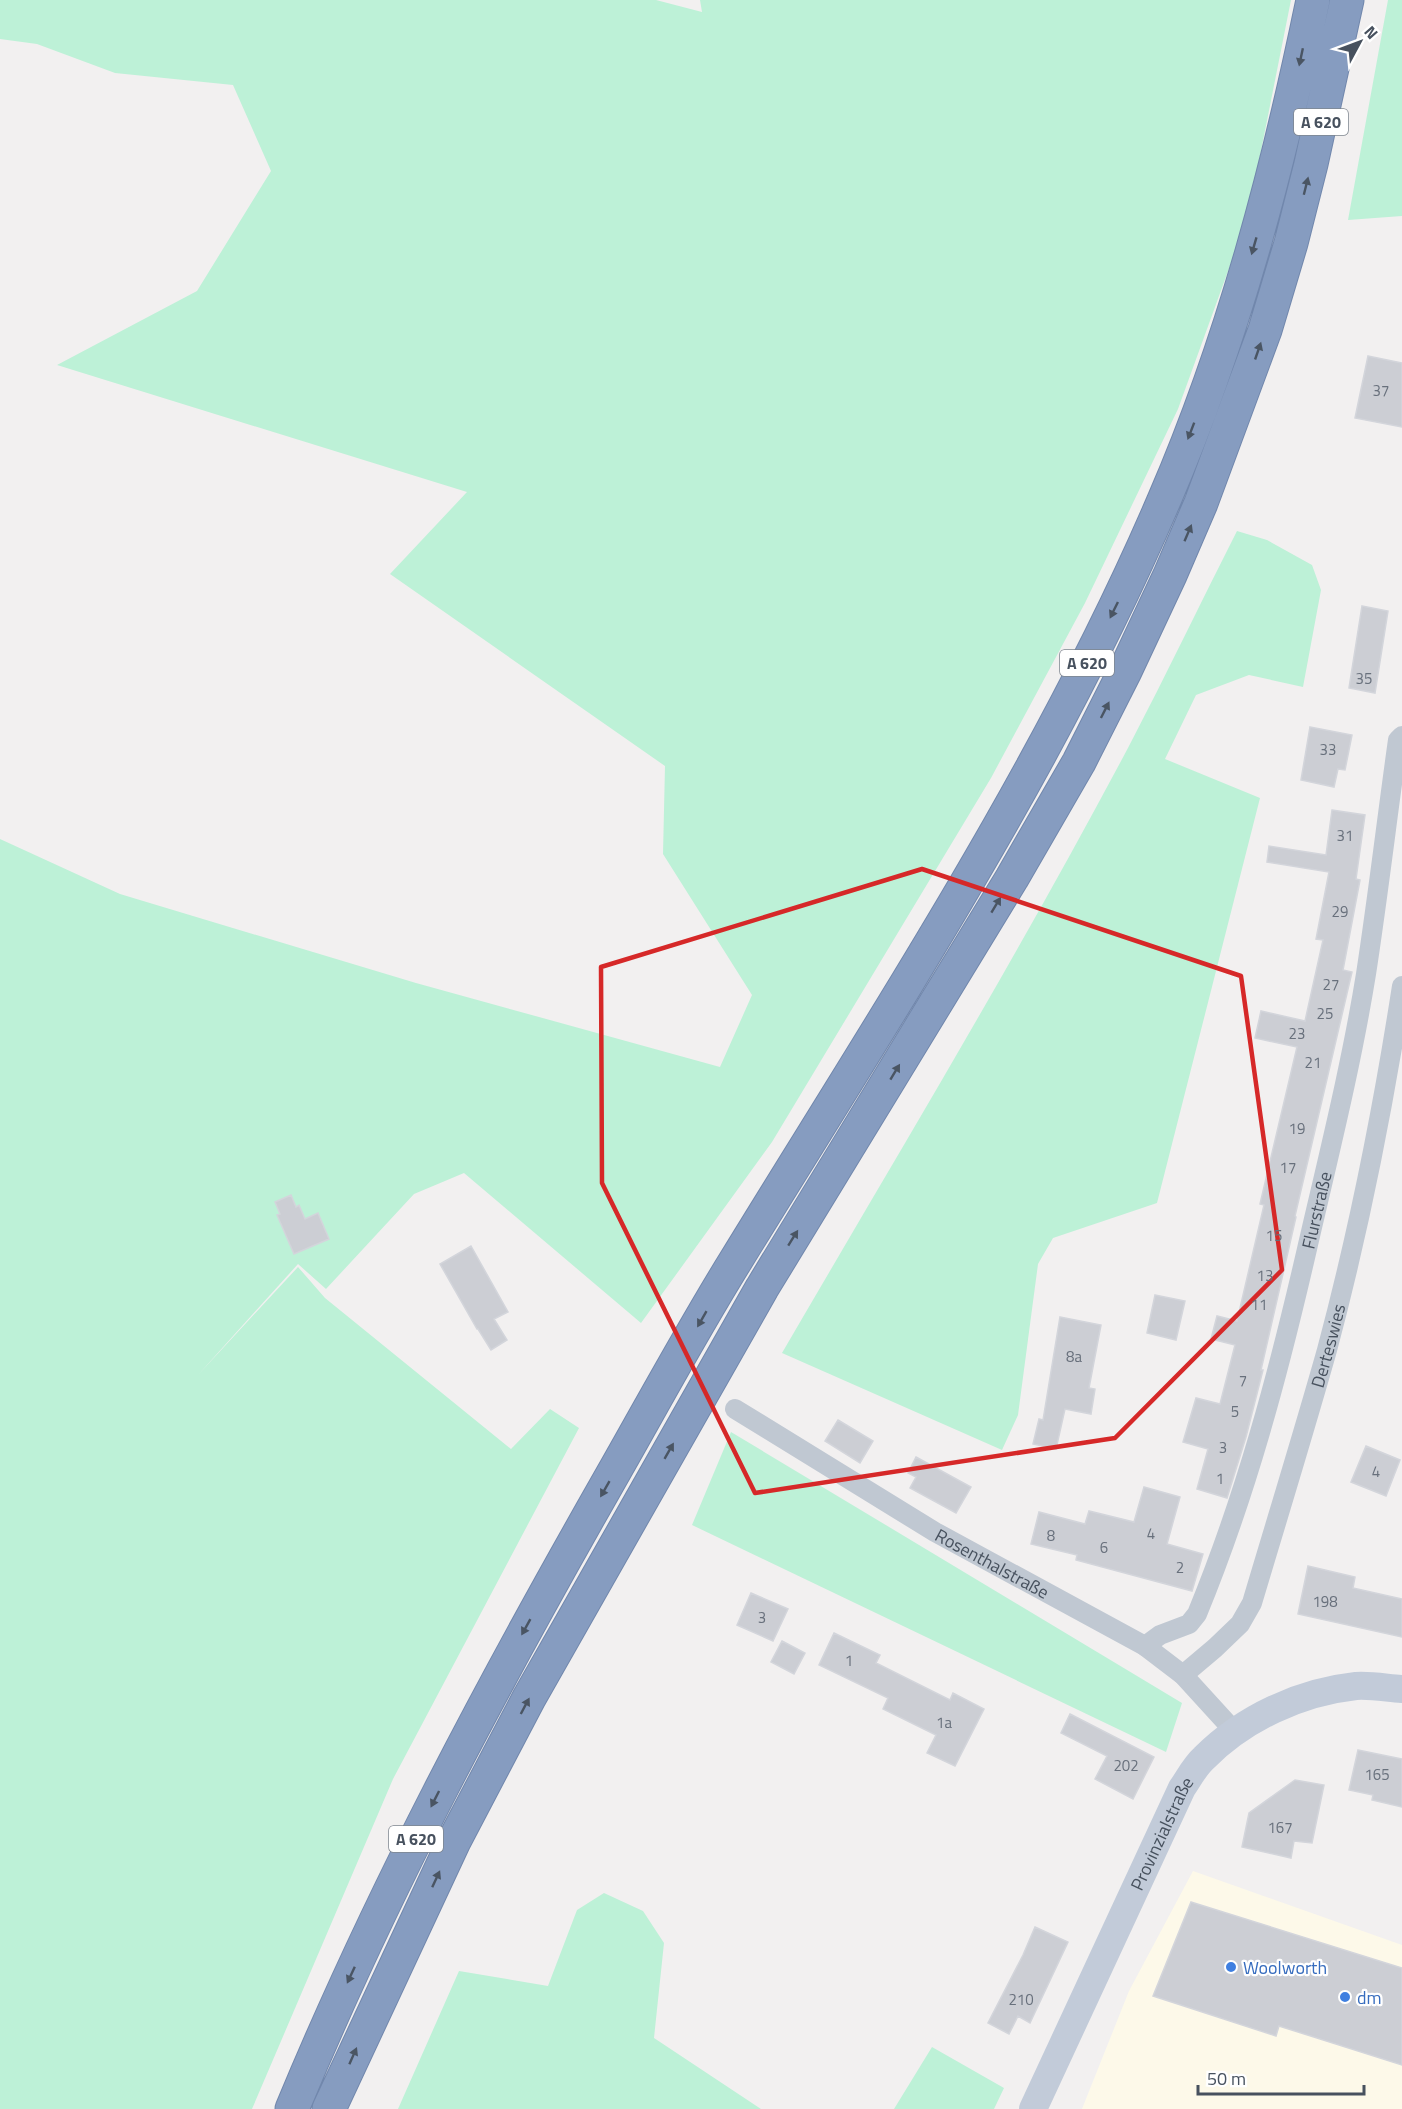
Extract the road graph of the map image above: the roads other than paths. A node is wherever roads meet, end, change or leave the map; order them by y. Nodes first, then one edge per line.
1 (1313, 0) edge
2 (1347, 0) edge
3 (1402, 736) edge
4 (1402, 986) edge
5 (735, 1409) dead end
6 (1145, 1646) junction
7 (1183, 1675) junction
8 (1402, 1689) edge
9 (1235, 1732) junction
10 (292, 2109) edge
11 (329, 2109) edge
12 (1033, 2109) edge

1 -> 10 highway, A 620
11 -> 2 highway, A 620
3 - 6 street, Flurstraße
4 - 7 street, Derteswies
5 - 6 street, Rosenthalstraße
6 - 7 street, Rosenthalstraße
7 - 9 street, Rosenthalstraße
8 - 9 main road, Provinzialstraße
9 - 12 main road, Provinzialstraße

